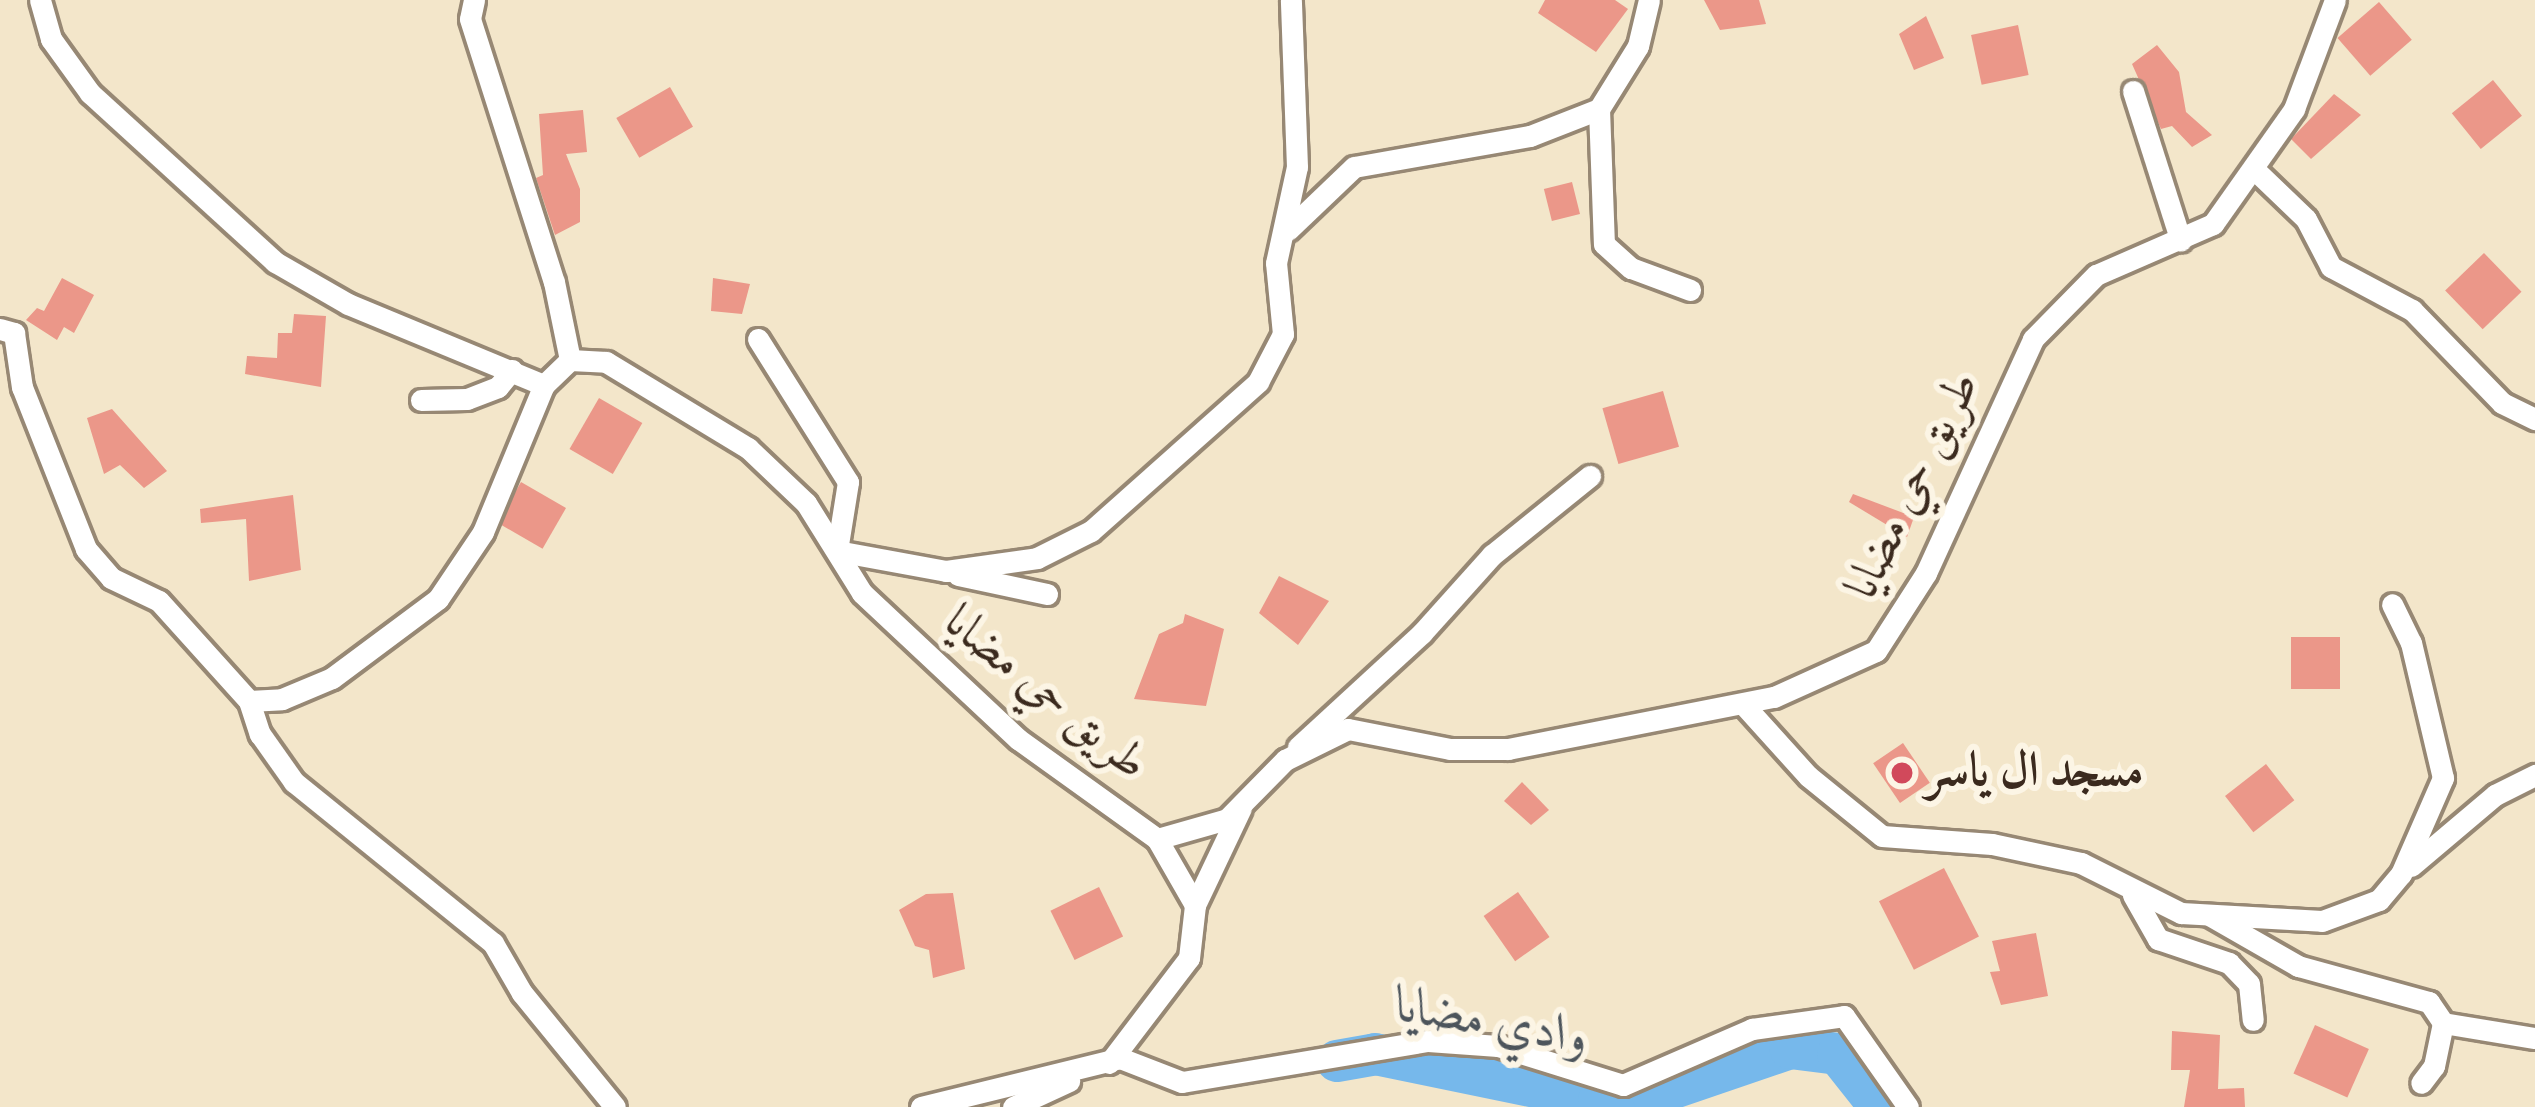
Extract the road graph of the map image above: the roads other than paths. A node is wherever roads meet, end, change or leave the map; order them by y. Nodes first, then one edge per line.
1 (40, 0) edge
2 (474, 0) edge
3 (1291, 0) edge
4 (1649, 0) edge
5 (2335, 0) edge
6 (2133, 91) dead end
7 (1599, 109) junction
8 (2256, 171) junction
9 (1287, 230) junction
10 (2182, 241) junction
11 (1690, 290) dead end
12 (0, 329) edge
13 (758, 339) dead end
14 (569, 360) junction
15 (512, 370) junction
16 (544, 385) junction
17 (421, 400) dead end
18 (2535, 419) edge
19 (1590, 476) dead end
20 (837, 551) junction
21 (946, 572) junction
22 (1047, 594) dead end
23 (2392, 604) dead end
24 (249, 701) junction
25 (1743, 704) junction
26 (1285, 760) junction
27 (2535, 775) edge
28 (1241, 808) junction
29 (1157, 838) junction
30 (2402, 874) junction
31 (2133, 896) junction
32 (1195, 905) junction
33 (2203, 912) junction
34 (2253, 1020) dead end
35 (2444, 1023) junction
36 (2535, 1039) edge
37 (1120, 1058) junction
38 (2421, 1083) dead end
39 (615, 1107) edge
40 (921, 1107) edge
41 (1013, 1107) edge
42 (1908, 1107) edge

1 - 15 street
2 - 14 street
3 - 9 street
4 - 7 street
5 - 8 street, طريق حي مضايا
6 - 10 street
7 - 9 street
7 - 11 street
8 - 10 street, طريق حي مضايا
8 - 18 street
9 - 21 street
10 - 25 street, طريق حي مضايا
12 - 24 street
13 - 20 street
14 - 16 street
14 - 20 street, طريق حي مضايا
15 - 16 street
15 - 17 street
16 - 24 street
19 - 26 street
20 - 21 street
20 - 29 street, طريق حي مضايا
21 - 22 street
23 - 30 street
24 - 39 street
25 - 26 street, طريق حي مضايا
25 - 31 street
26 - 28 street, طريق حي مضايا
27 - 30 street
28 - 29 street, طريق حي مضايا
28 - 32 street
29 - 32 street
30 - 33 street
31 - 33 street
31 - 34 street
32 - 37 street
33 - 35 street
35 - 36 street
35 - 38 street
37 - 40 street
37 - 41 street
37 - 42 street

